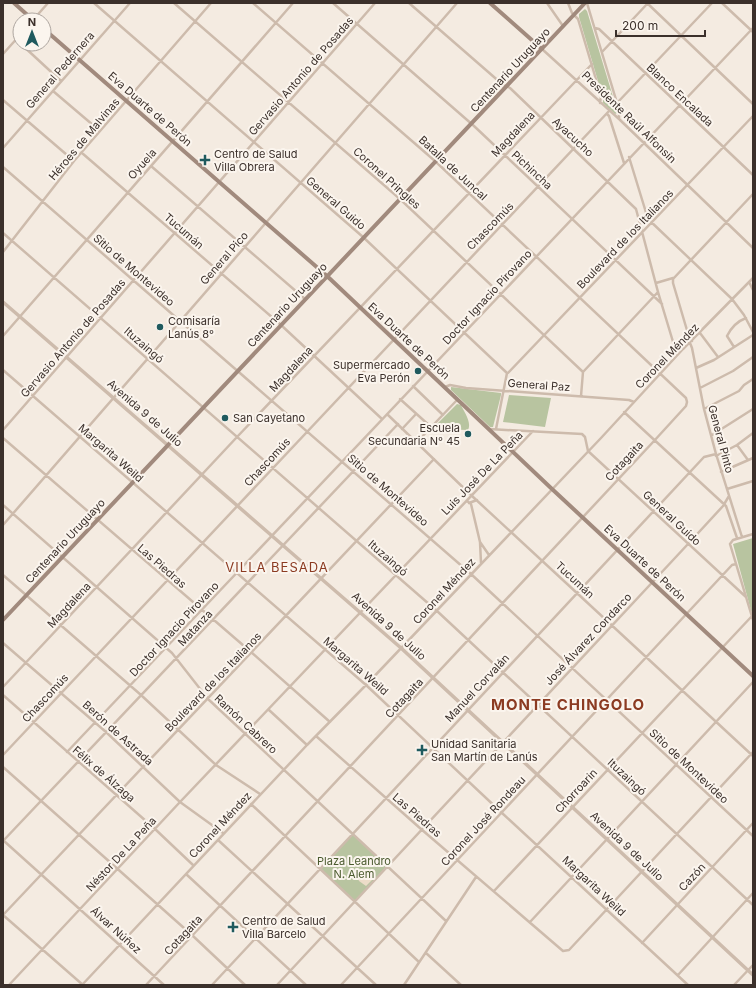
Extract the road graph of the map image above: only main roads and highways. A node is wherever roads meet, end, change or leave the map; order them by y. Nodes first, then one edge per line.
1 (14, 3) edge
2 (490, 3) edge
3 (586, 3) edge
4 (24, 12) edge
5 (52, 36) edge
6 (542, 49) junction
7 (327, 276) junction
8 (3, 620) edge
9 (753, 676) edge

1 - 4 main road
2 - 6 main road, Presidente Raúl Alfonsín
3 - 6 main road, Centenario Uruguayo
5 - 7 main road, Eva Duarte de Perón
6 - 7 main road, Centenario Uruguayo
7 - 8 main road, Centenario Uruguayo
7 - 9 main road, Eva Duarte de Perón

